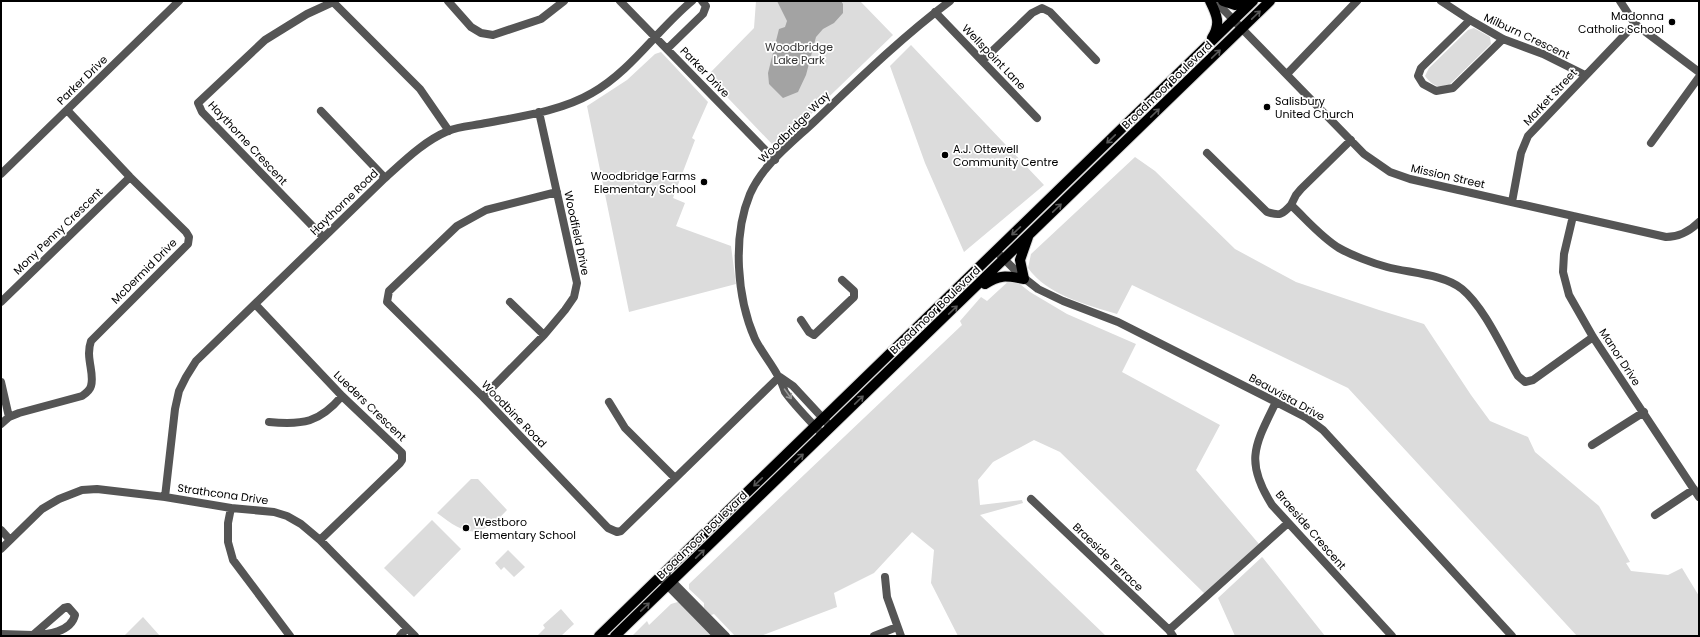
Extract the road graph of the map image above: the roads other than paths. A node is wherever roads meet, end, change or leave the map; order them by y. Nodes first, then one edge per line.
1 (179, 1) edge
2 (448, 1) edge
3 (564, 1) edge
4 (620, 1) edge
5 (692, 1) edge
6 (702, 1) edge
7 (950, 1) edge
8 (1210, 1) edge
9 (1215, 1) edge
10 (1223, 1) edge
11 (1246, 1) edge
12 (1253, 1) edge
13 (1270, 1) edge
14 (1357, 1) edge
15 (1441, 1) edge
16 (1620, 1) edge
17 (935, 12) junction
18 (1234, 20) junction
19 (1470, 20) junction
20 (1636, 24) junction
21 (1243, 28) junction
22 (655, 37) junction
23 (1503, 39) junction
24 (667, 49) junction
25 (1204, 50) junction
26 (983, 60) junction
27 (1096, 60) dead end
28 (1699, 72) edge
29 (1287, 74) junction
30 (1586, 75) junction
31 (1699, 77) edge
32 (67, 110) junction
33 (321, 111) dead end
34 (539, 112) junction
35 (1037, 118) dead end
36 (449, 131) junction
37 (1351, 140) junction
38 (1651, 143) dead end
39 (1208, 153) dead end
40 (775, 160) junction
41 (1, 174) edge
42 (130, 177) junction
43 (385, 178) junction
44 (558, 192) junction
45 (1512, 202) junction
46 (1291, 205) junction
47 (1572, 216) junction
48 (1699, 222) edge
49 (1029, 235) junction
50 (323, 237) junction
51 (996, 252) junction
52 (1004, 260) junction
53 (1024, 278) junction
54 (842, 280) dead end
55 (970, 293) junction
56 (1, 302) edge
57 (510, 302) dead end
58 (255, 304) junction
59 (801, 320) dead end
60 (544, 335) junction
61 (1593, 337) junction
62 (779, 377) junction
63 (1, 382) edge
64 (342, 396) junction
65 (482, 397) junction
66 (609, 402) dead end
67 (1276, 402) junction
68 (1644, 412) junction
69 (9, 417) junction
70 (823, 418) junction
71 (269, 422) dead end
72 (1, 424) edge
73 (814, 426) junction
74 (831, 427) junction
75 (823, 435) junction
76 (1592, 445) dead end
77 (675, 478) junction
78 (1694, 489) junction
79 (1699, 496) edge
80 (165, 497) junction
81 (1031, 499) dead end
82 (231, 508) junction
83 (1655, 515) dead end
84 (1288, 523) junction
85 (1, 530) edge
86 (10, 540) junction
87 (320, 540) junction
88 (1, 549) edge
89 (662, 575) junction
90 (885, 577) dead end
91 (670, 583) junction
92 (897, 627) junction
93 (407, 628) junction
94 (1171, 633) edge
95 (1, 634) edge
96 (33, 635) junction
97 (1509, 635) edge
98 (290, 636) edge
99 (400, 636) edge
100 (415, 636) edge
101 (599, 636) edge
102 (615, 636) edge
103 (717, 636) edge
104 (726, 636) edge
105 (874, 636) edge
106 (901, 636) edge
107 (1392, 636) edge

1 - 32 street, Parker Drive
2 - 3 street
4 - 22 street, Parker Drive
5 - 22 street, Haythorne Road
6 - 24 street
7 - 17 street, Woodbridge Way
8 - 25 main road
9 - 18 street, Mission Street
10 - 11 main road
12 - 18 main road, Broadmoor Boulevard
21 -> 13 main road, Broadmoor Boulevard
14 - 29 street
15 - 19 street, Milburn Crescent
16 - 20 street
17 - 26 street, Wellspoint Lane
17 - 40 street, Woodbridge Way
18 - 21 street, Mission Street
18 - 25 main road, Broadmoor Boulevard
19 - 23 street, Milburn Crescent
19 - 23 street
20 - 28 street
20 - 30 street, Market Street
21 - 29 street, Mission Street
49 -> 21 main road, Broadmoor Boulevard
22 - 24 street, Parker Drive
22 - 34 street, Haythorne Road
23 - 30 street, Milburn Crescent
24 - 40 street, Parker Drive
25 -> 51 main road, Broadmoor Boulevard
26 - 27 street
26 - 35 street, Wellspoint Lane
29 - 37 street, Mission Street
30 - 45 street, Market Street
31 - 38 street
32 - 41 street, Parker Drive
32 - 42 street, McDermid Drive
33 - 43 street
34 - 36 street, Haythorne Road
34 - 44 street, Woodfield Drive
36 - 43 street, Haythorne Road
36 - 50 street, Haythorne Crescent
37 - 45 street, Mission Street
37 - 46 street
39 - 46 street
40 - 62 street, Woodbridge Way
42 - 56 street, Mony Penny Crescent
42 - 69 street, McDermid Drive
43 - 50 street, Haythorne Road
44 - 60 street, Woodfield Drive
44 - 65 street, Woodbine Road
45 - 47 street, Mission Street
46 - 61 street
47 - 48 street, Mission Street
47 - 61 street, Manor Drive
49 - 52 main road, Broadmoor Boulevard
49 - 53 main road
50 - 58 street, Haythorne Road
51 - 52 street, Beauvista Drive
51 - 70 main road, Broadmoor Boulevard
52 - 53 street, Beauvista Drive
52 - 55 main road, Broadmoor Boulevard
53 - 55 main road
53 - 67 street, Beauvista Drive
54 - 59 street
74 -> 55 main road, Broadmoor Boulevard
57 - 60 street
58 - 64 street, Lueders Crescent
58 - 80 street, Haythorne Road
60 - 65 street, Woodfield Drive
61 - 68 street, Manor Drive
62 - 70 street, Woodbridge Way
62 -> 73 street, Woodbridge Way
62 - 77 street, Woodbine Road
63 - 69 street
64 - 71 street
64 - 87 street, Lueders Crescent
65 - 77 street, Woodbine Road
66 - 77 street
67 - 84 street, Braeside Crescent
67 - 97 street, Beauvista Drive
68 - 76 street
68 - 78 street, Manor Drive
69 - 72 street, McDermid Drive
70 - 73 main road, Broadmoor Boulevard
70 - 74 street, Woodbridge Way
73 - 75 street, Woodbridge Way
73 -> 89 main road, Broadmoor Boulevard
74 - 75 main road, Broadmoor Boulevard
91 -> 75 main road, Broadmoor Boulevard
78 - 79 street, Manor Drive
78 - 83 street
80 - 82 street, Strathcona Drive
80 - 86 street, Strathcona Drive
81 - 94 street, Braeside Terrace
82 - 87 street, Strathcona Drive
82 - 98 street
84 - 94 street, Braeside Terrace
84 - 107 street, Braeside Crescent
85 - 86 street
86 - 88 street, Strathcona Drive
87 - 93 street, Strathcona Drive
89 - 91 street
89 - 101 main road, Broadmoor Boulevard
90 - 92 street
102 -> 91 main road, Broadmoor Boulevard
91 - 103 street
91 - 104 street
92 - 105 street
92 - 106 street
93 - 99 street
93 - 100 street, Strathcona Drive
95 - 96 street
96 - 96 street

